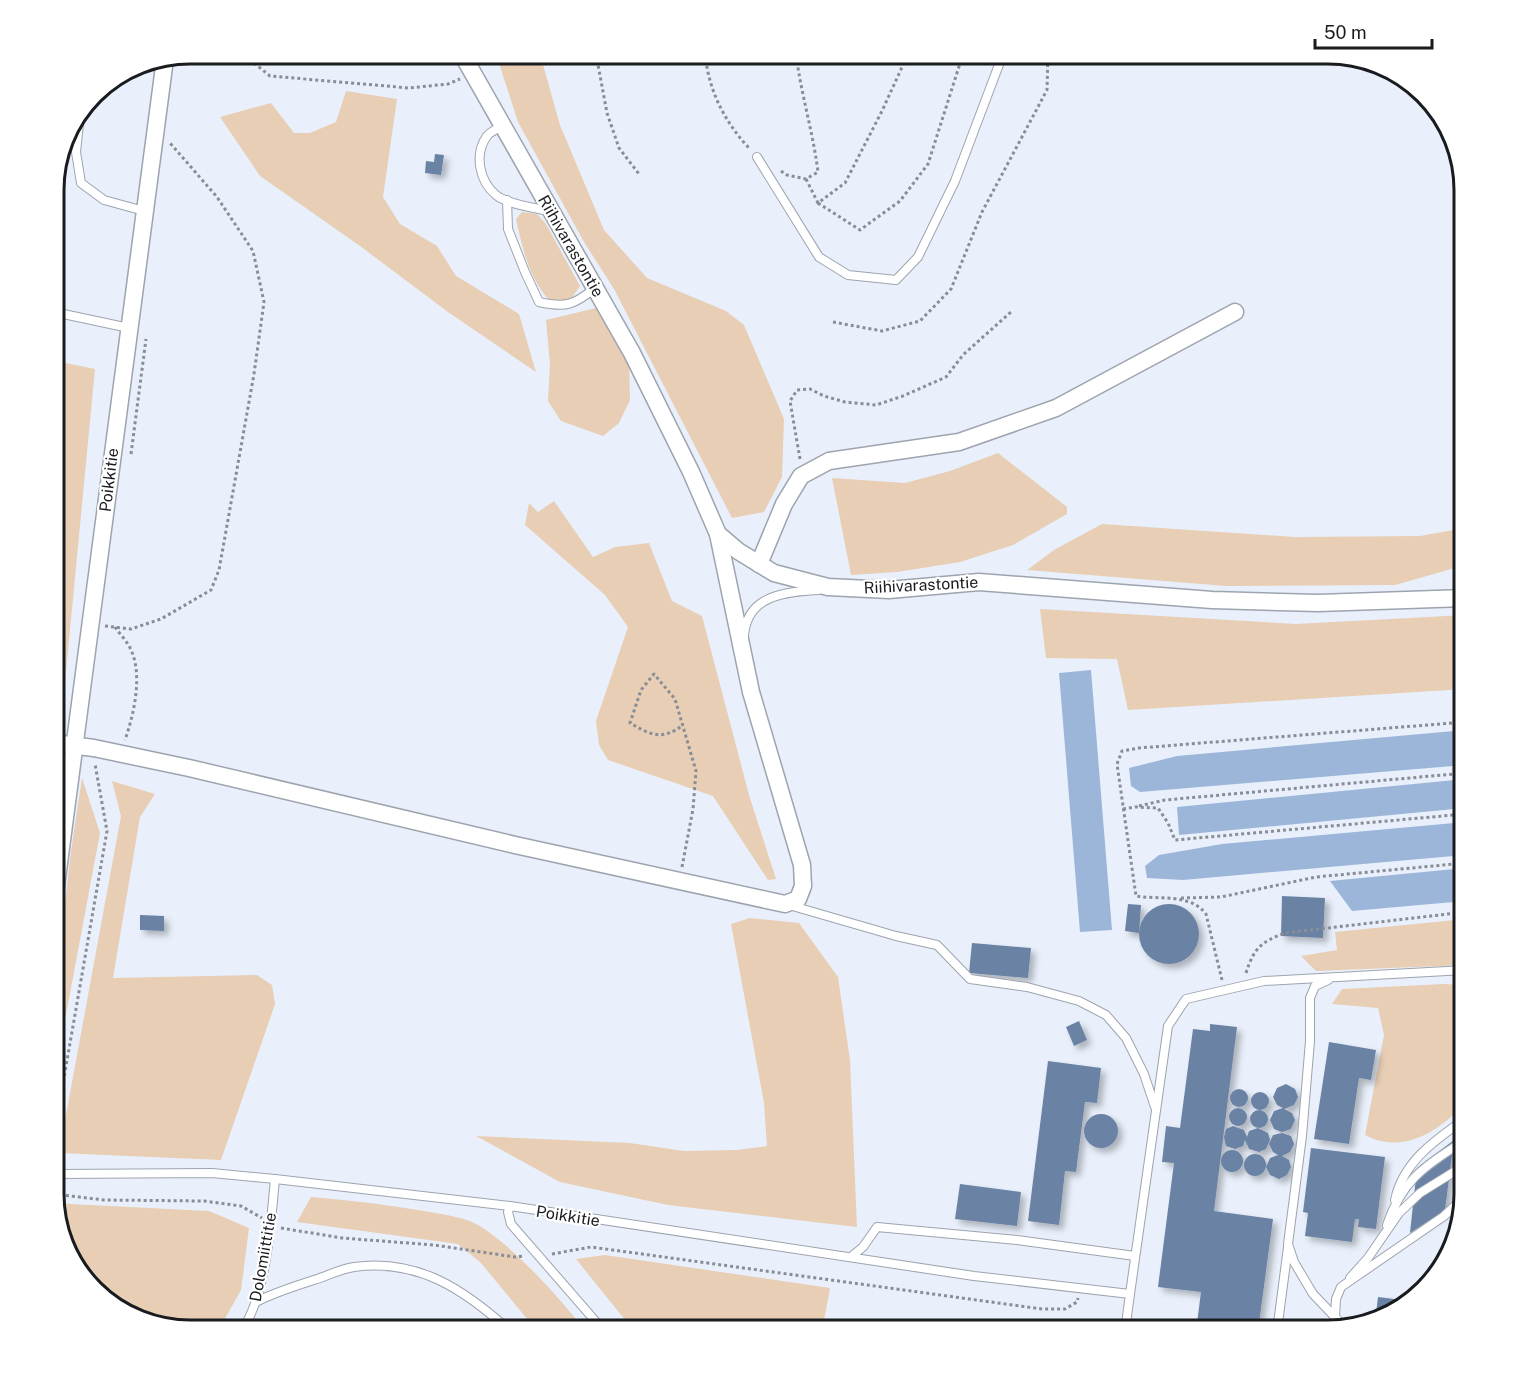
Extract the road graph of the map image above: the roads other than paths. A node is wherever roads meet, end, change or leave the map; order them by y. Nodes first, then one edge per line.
1 (999, 64) edge
2 (468, 65) edge
3 (164, 68) edge
4 (502, 126) junction
5 (78, 133) edge
6 (757, 157) road end
7 (507, 200) junction
8 (144, 211) junction
9 (551, 211) junction
10 (595, 288) junction
11 (1235, 312) dead end
12 (65, 314) edge
13 (129, 328) junction
14 (718, 534) junction
15 (759, 564) junction
16 (851, 588) junction
17 (1454, 598) edge
18 (743, 654) junction
19 (65, 744) edge
20 (75, 745) junction
21 (65, 819) edge
22 (785, 904) junction
23 (1454, 971) edge
24 (1334, 978) junction
25 (1156, 1111) junction
26 (1454, 1128) edge
27 (1454, 1148) edge
28 (1454, 1172) edge
29 (65, 1174) edge
30 (275, 1179) junction
31 (510, 1206) junction
32 (1453, 1207) edge
33 (1393, 1209) junction
34 (1383, 1236) junction
35 (1288, 1244) junction
36 (852, 1256) junction
37 (1136, 1256) junction
38 (1341, 1287) junction
39 (1130, 1294) junction
40 (258, 1300) junction
41 (1335, 1317) junction
42 (249, 1320) edge
43 (498, 1320) edge
44 (595, 1320) edge
45 (1126, 1320) edge
46 (1278, 1320) edge
47 (1338, 1320) edge

1 - 6 lane
2 - 4 street, Riihivarastontie
3 - 8 street, Poikkitie
4 - 7 lane
4 - 9 street, Riihivarastontie
5 - 8 lane
7 - 9 lane
7 - 10 lane
8 - 13 street, Poikkitie
9 - 10 street, Riihivarastontie
10 - 14 street, Riihivarastontie
11 - 15 street
12 - 13 lane
13 - 20 street, Poikkitie
14 - 15 street, Riihivarastontie
14 - 18 street
15 - 16 street, Riihivarastontie
16 - 17 street, Riihivarastontie
16 - 18 lane
18 - 22 street
19 - 20 street
20 - 21 street, Poikkitie
20 - 22 street
22 - 25 lane
23 - 24 lane
24 - 25 lane
24 - 35 lane
25 - 37 lane
26 - 33 lane
27 - 33 lane
28 - 34 lane
29 - 30 lane, Poikkitie
30 - 31 lane, Poikkitie
30 - 40 lane, Dolomiittitie
31 - 36 lane, Poikkitie
31 - 44 lane
32 - 38 lane
33 - 34 lane
34 - 38 lane
35 - 41 lane
35 - 46 lane
36 - 37 lane
36 - 39 lane, Poikkitie
37 - 39 lane
38 - 41 lane
39 - 45 lane
40 - 42 lane, Dolomiittitie
40 - 43 lane
41 - 47 lane

